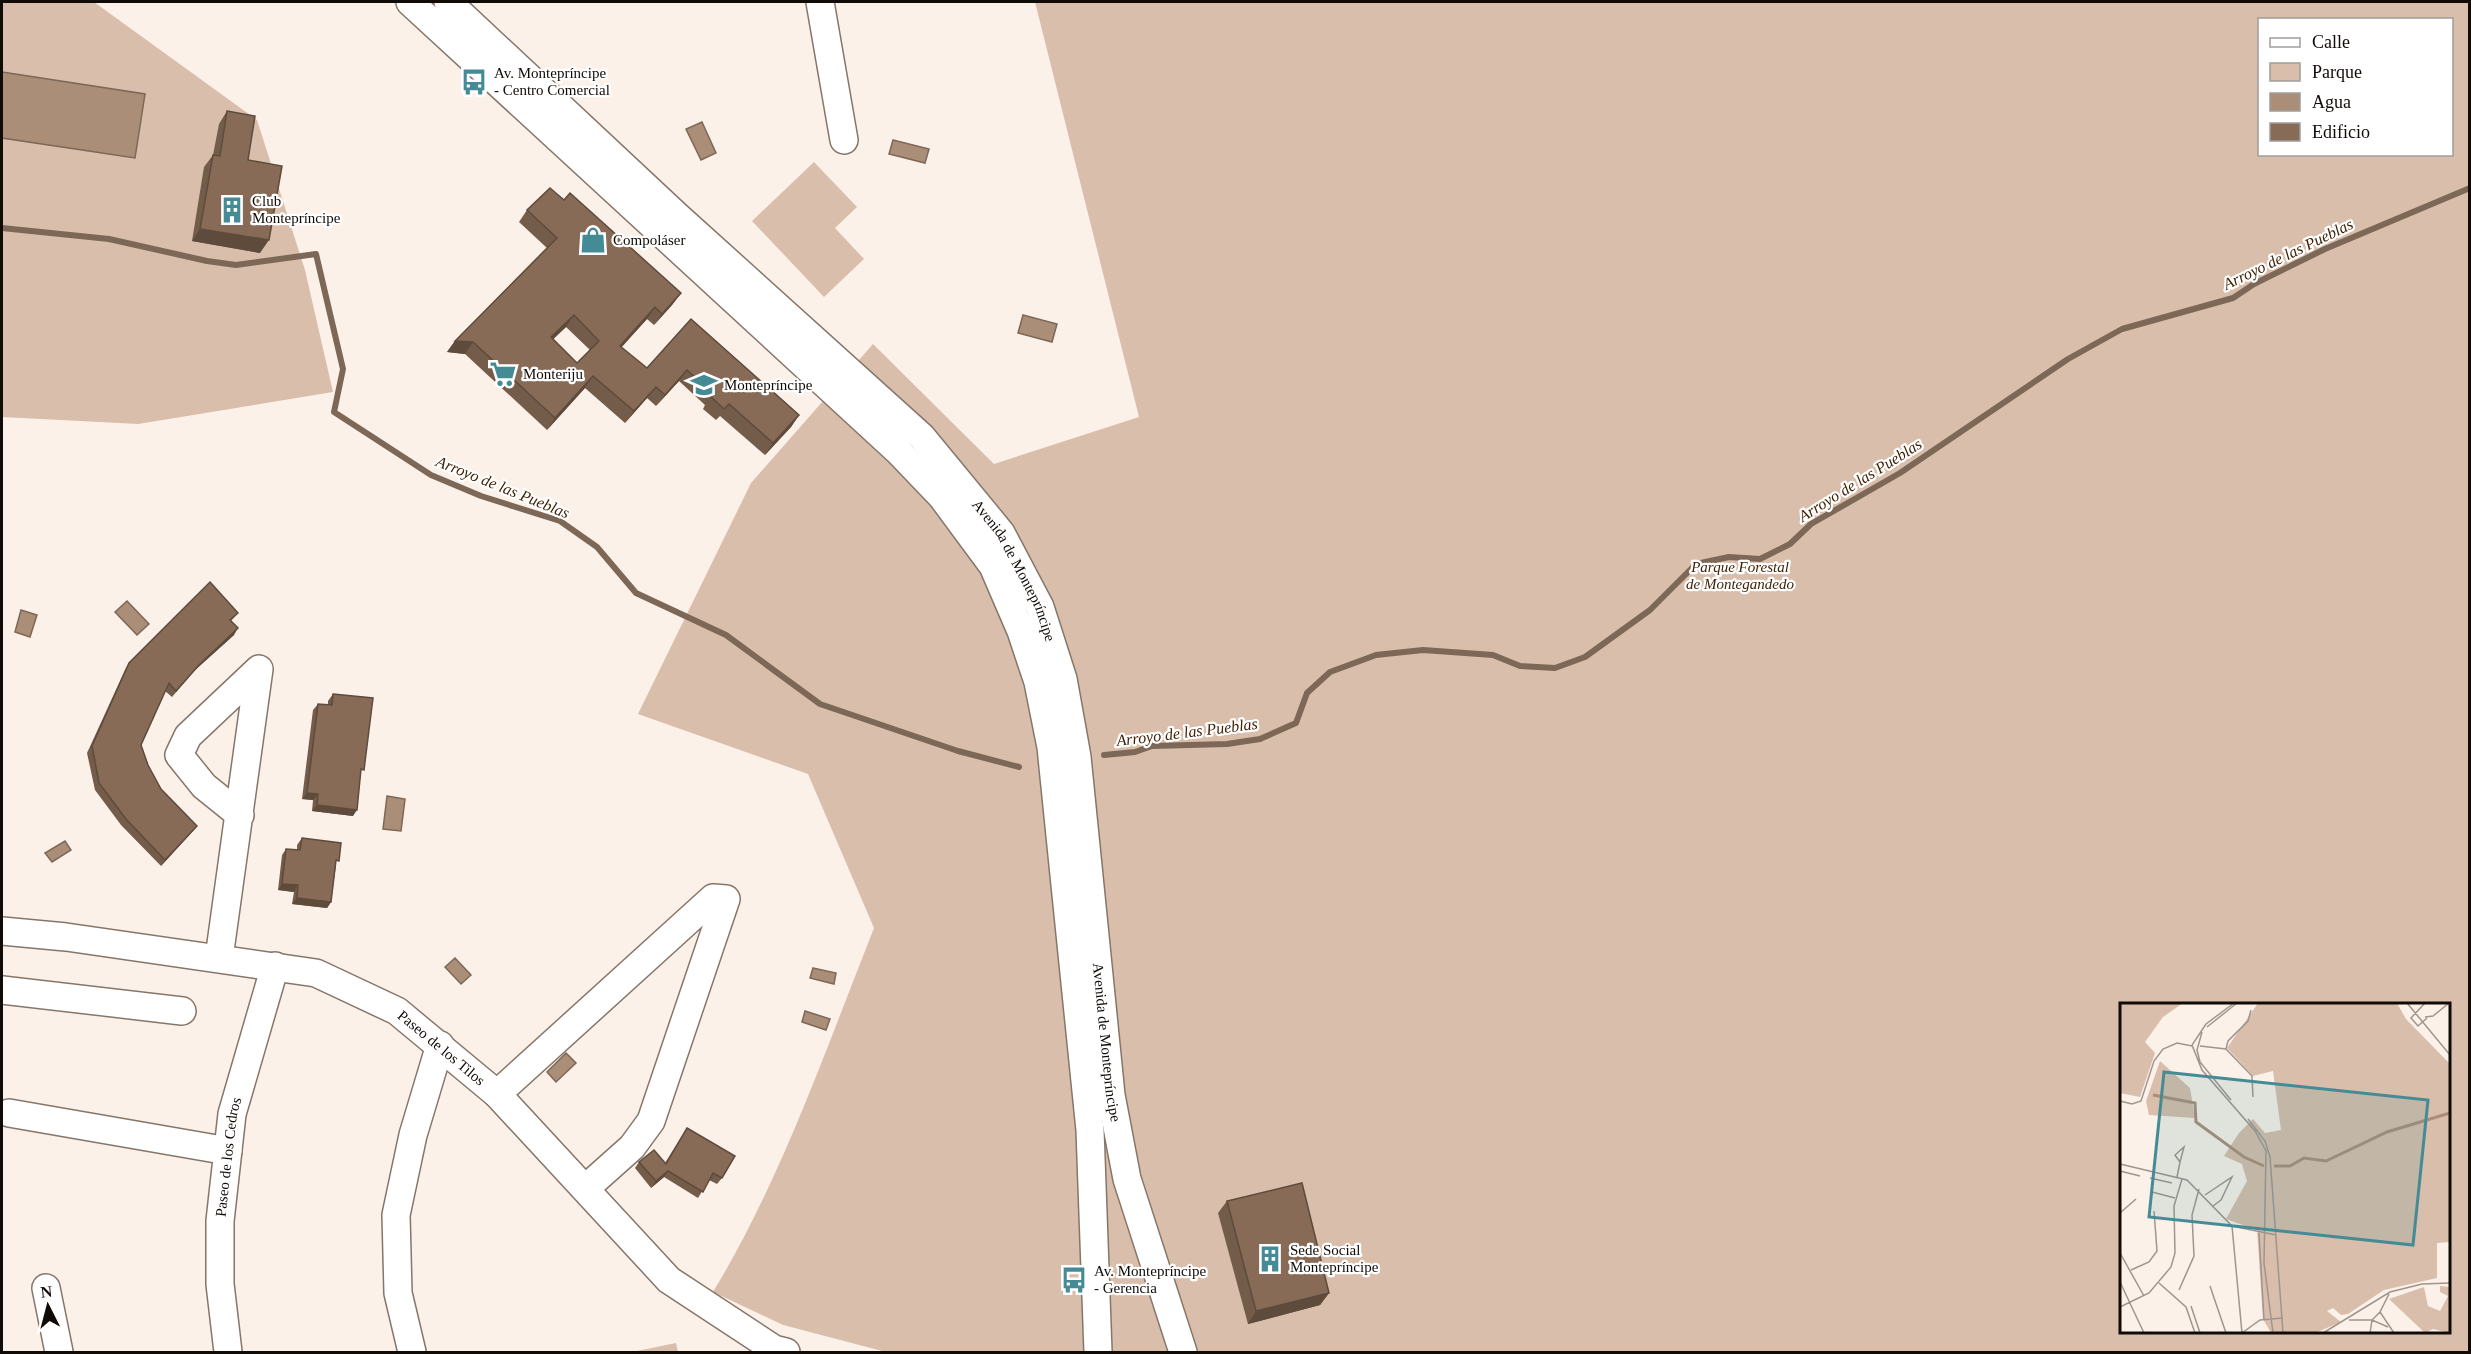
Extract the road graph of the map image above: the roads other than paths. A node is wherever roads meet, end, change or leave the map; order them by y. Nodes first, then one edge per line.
1 (410, 2) edge
2 (448, 2) edge
3 (820, 2) edge
4 (844, 140) dead end
5 (240, 815) junction
6 (2, 931) edge
7 (219, 958) junction
8 (275, 966) junction
9 (2, 990) edge
10 (182, 1011) dead end
11 (440, 1045) junction
12 (497, 1094) junction
13 (9, 1113) dead end
14 (228, 1151) junction
15 (586, 1188) junction
16 (46, 1288) dead end
17 (778, 1351) edge
18 (59, 1353) edge
19 (228, 1353) edge
20 (412, 1353) edge
21 (1098, 1353) edge
22 (1183, 1353) edge

1 - 21 street, Avenida de Montepríncipe
2 - 22 street, Avenida de Montepríncipe
3 - 4 street
5 - 5 street
5 - 7 street
6 - 7 street, Paseo de los Tilos
7 - 8 street, Paseo de los Tilos
8 - 11 street, Paseo de los Tilos
8 - 14 street, Paseo de los Cedros
9 - 10 street
11 - 12 street, Paseo de los Tilos
11 - 20 street
12 - 15 street, Paseo de los Tilos
12 - 15 street
13 - 14 street
14 - 19 street, Paseo de los Cedros
15 - 17 street, Paseo de los Tilos
16 - 18 street

